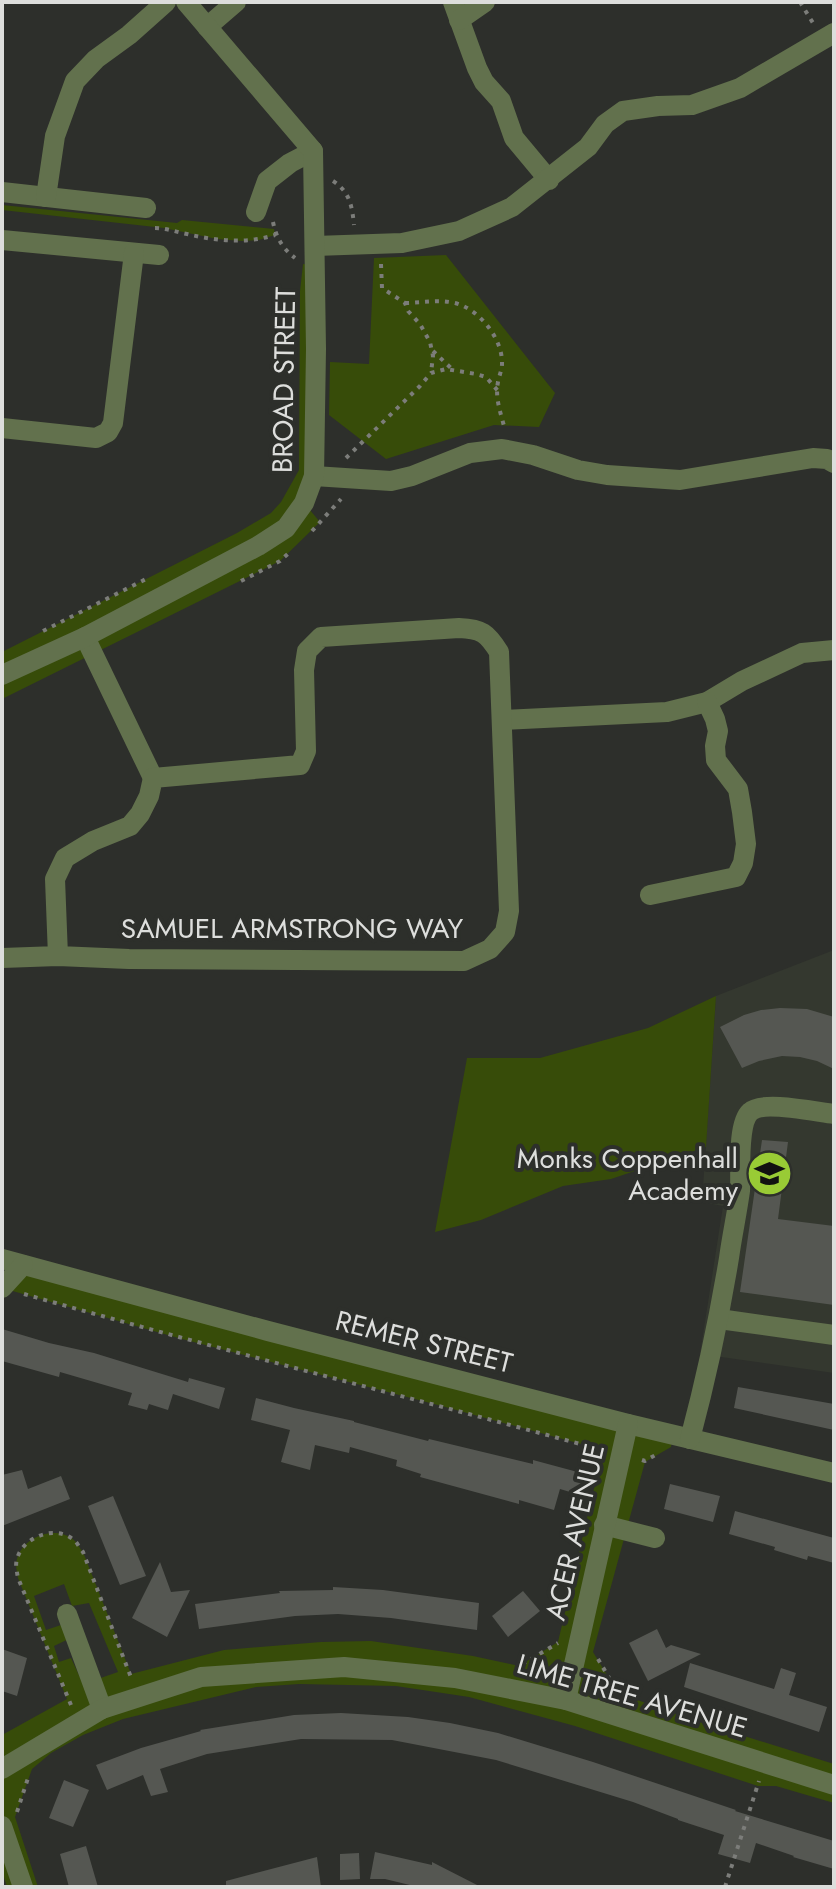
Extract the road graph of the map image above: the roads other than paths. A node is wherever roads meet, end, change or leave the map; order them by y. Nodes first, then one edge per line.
1 (166, 2) edge
2 (186, 2) edge
3 (236, 2) edge
4 (484, 3) edge
5 (456, 11) edge
6 (207, 27) junction
7 (834, 33) edge
8 (313, 151) junction
9 (549, 180) junction
10 (8, 192) edge
11 (46, 197) junction
12 (146, 208) dead end
13 (256, 212) dead end
14 (2, 240) edge
15 (315, 246) junction
16 (134, 253) junction
17 (159, 255) dead end
18 (2, 428) edge
19 (834, 463) edge
20 (321, 476) junction
21 (85, 637) junction
22 (834, 650) edge
23 (2, 675) edge
24 (707, 702) junction
25 (503, 720) junction
26 (153, 778) junction
27 (650, 895) dead end
28 (58, 956) junction
29 (2, 958) edge
30 (834, 1114) edge
31 (2, 1259) edge
32 (23, 1265) junction
33 (2, 1288) edge
34 (719, 1319) junction
35 (834, 1335) edge
36 (628, 1424) junction
37 (682, 1437) junction
38 (834, 1473) edge
39 (604, 1525) junction
40 (655, 1538) dead end
41 (67, 1614) dead end
42 (566, 1700) junction
43 (102, 1709) junction
44 (2, 1769) edge
45 (834, 1785) edge
46 (2, 1827) edge
47 (23, 1887) edge

1 - 11 street
2 - 6 street
3 - 6 street
4 - 5 street
5 - 9 street
6 - 8 street
7 - 9 street
8 - 13 street
8 - 15 street, BROAD STREET
9 - 15 street
10 - 11 street
11 - 12 street
14 - 16 street
15 - 20 street, BROAD STREET
16 - 17 street
16 - 18 street
19 - 20 street
20 - 21 street, BROAD STREET
21 - 23 street, BROAD STREET
21 - 26 street
22 - 24 street
24 - 25 street
24 - 27 street
25 - 26 street, SAMUEL ARMSTRONG WAY
25 - 28 street, SAMUEL ARMSTRONG WAY
26 - 28 street
28 - 29 street, SAMUEL ARMSTRONG WAY
30 - 34 street
31 - 32 street, REMER STREET
32 - 33 street
32 - 36 street, REMER STREET
34 - 35 street
34 - 37 street
36 - 37 street, REMER STREET
36 - 39 street, ACER AVENUE
37 - 38 street, REMER STREET
39 - 40 street
39 - 42 street, ACER AVENUE
41 - 43 street
42 - 43 street, LIME TREE AVENUE
42 - 45 street, LIME TREE AVENUE
43 - 44 street, LIME TREE AVENUE
46 - 47 street

